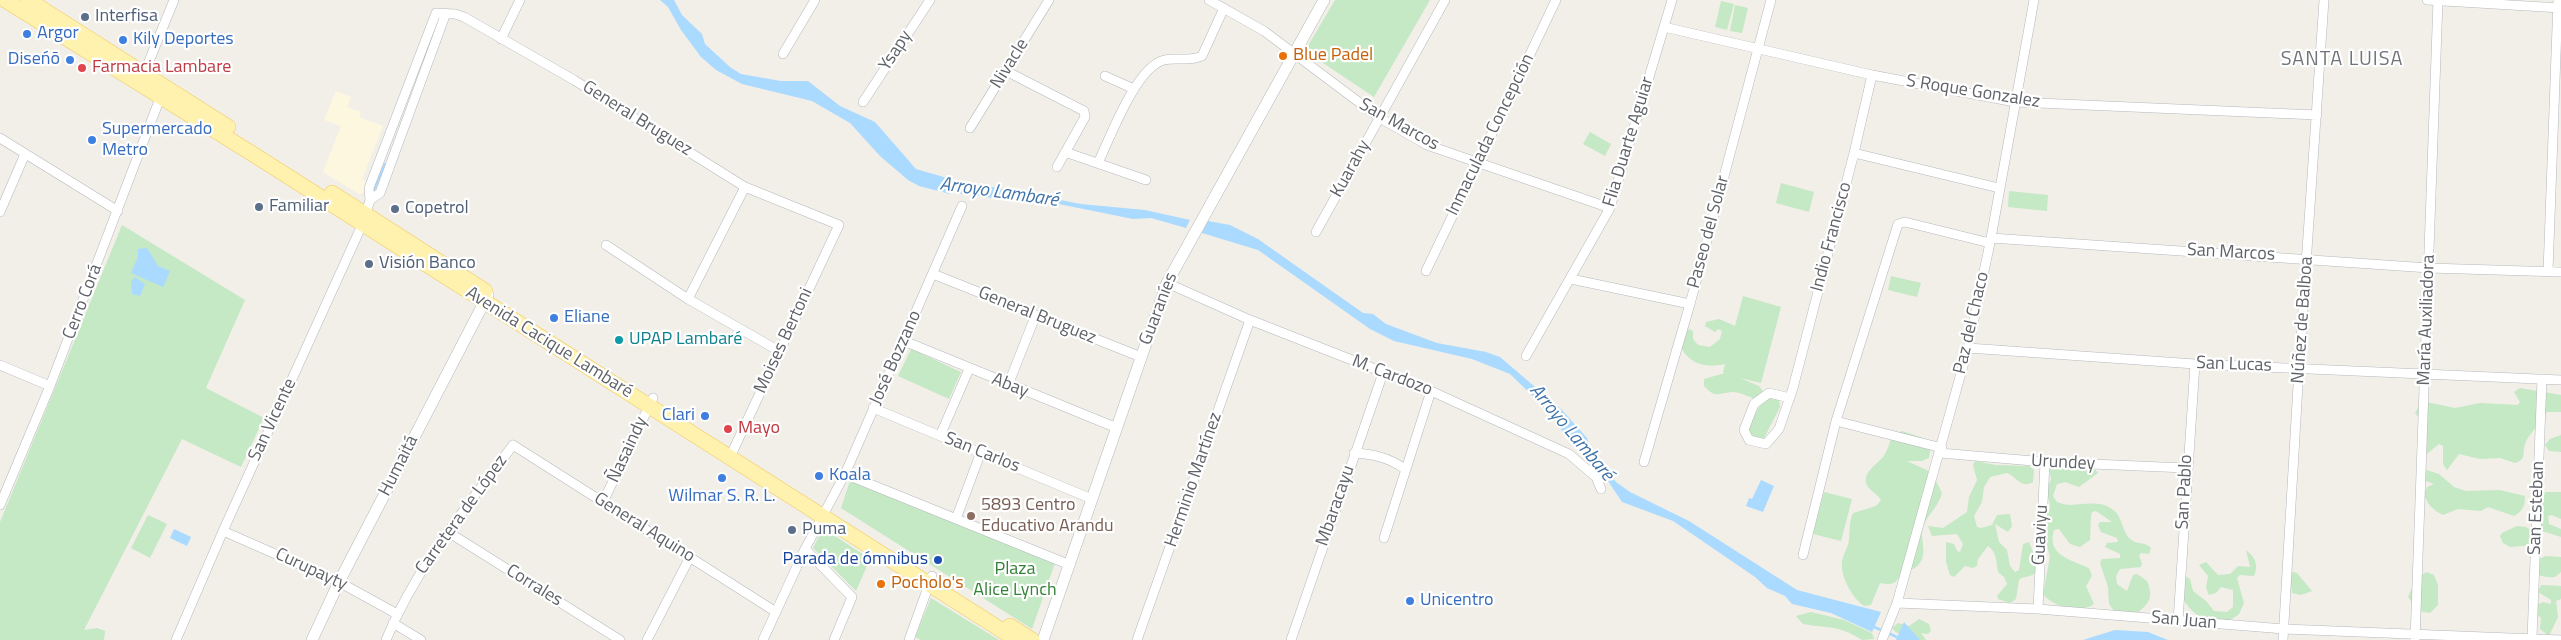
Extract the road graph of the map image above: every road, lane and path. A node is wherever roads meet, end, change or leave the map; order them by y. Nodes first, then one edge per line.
1 (5, 0) edge
2 (28, 0) edge
3 (174, 0) edge
4 (520, 0) edge
5 (815, 0) edge
6 (930, 0) edge
7 (1049, 0) edge
8 (1209, 0) edge
9 (1324, 0) edge
10 (1445, 0) edge
11 (1556, 0) edge
12 (1672, 0) edge
13 (1771, 0) edge
14 (2034, 0) edge
15 (2324, 0) edge
16 (2427, 0) edge
17 (2438, 0) edge
18 (2559, 5) edge
19 (1224, 8) junction
20 (441, 13) joint
21 (1664, 27) junction
22 (501, 39) junction
23 (1759, 49) junction
24 (783, 54) dead end
25 (1293, 55) junction
26 (1006, 71) junction
27 (1872, 74) junction
28 (1105, 76) dead end
29 (142, 79) junction
30 (1134, 89) junction
31 (162, 92) junction
32 (863, 102) dead end
33 (2014, 102) junction
34 (2317, 116) junction
35 (1380, 118) junction
36 (970, 128) dead end
37 (0, 138) edge
38 (1065, 152) junction
39 (1854, 153) junction
40 (25, 154) junction
41 (1478, 161) junction
42 (1098, 163) junction
43 (1057, 167) dead end
44 (1146, 180) dead end
45 (745, 186) junction
46 (1999, 188) junction
47 (962, 206) dead end
48 (1610, 208) junction
49 (0, 212) edge
50 (118, 212) junction
51 (366, 214) junction
52 (840, 225) joint
53 (1316, 232) dead end
54 (1990, 240) junction
55 (606, 245) dead end
56 (2308, 258) junction
57 (2429, 268) junction
58 (1426, 271) dead end
59 (2548, 272) junction
60 (2561, 272) edge
61 (933, 274) junction
62 (1572, 279) junction
63 (1167, 282) junction
64 (487, 298) junction
65 (688, 299) junction
66 (1690, 304) junction
67 (1036, 317) junction
68 (1250, 320) junction
69 (904, 341) junction
70 (1968, 348) junction
71 (779, 351) junction
72 (1526, 356) dead end
73 (1141, 357) junction
74 (2195, 364) junction
75 (0, 365) edge
76 (2299, 368) junction
77 (969, 369) junction
78 (1383, 373) junction
79 (2426, 374) junction
80 (2542, 379) junction
81 (2561, 380) edge
82 (1008, 385) junction
83 (50, 386) junction
84 (1432, 391) junction
85 (1790, 398) junction
86 (651, 402) junction
87 (873, 408) junction
88 (1836, 421) junction
89 (1117, 428) junction
90 (940, 436) junction
91 (513, 445) joint
92 (1941, 450) junction
93 (981, 452) junction
94 (732, 453) junction
95 (1354, 453) junction
96 (1644, 462) dead end
97 (2045, 462) junction
98 (2186, 468) junction
99 (1405, 469) junction
100 (845, 474) junction
101 (1601, 489) dead end
102 (1092, 499) junction
103 (603, 502) junction
104 (0, 505) edge
105 (824, 512) junction
106 (956, 519) junction
107 (223, 531) junction
108 (448, 532) junction
109 (1384, 538) dead end
110 (805, 548) junction
111 (1803, 555) dead end
112 (690, 558) junction
113 (1070, 565) junction
114 (931, 580) junction
115 (339, 582) junction
116 (1896, 606) junction
117 (2038, 609) junction
118 (776, 612) junction
119 (397, 614) junction
120 (2178, 621) junction
121 (394, 623) junction
122 (2284, 629) junction
123 (2416, 637) edge
124 (2532, 638) junction
125 (176, 640) edge
126 (312, 640) edge
127 (386, 640) edge
128 (420, 640) edge
129 (620, 640) edge
130 (647, 640) edge
131 (763, 640) edge
132 (834, 640) edge
133 (909, 640) edge
134 (1017, 640) edge
135 (1032, 640) edge
136 (1043, 640) edge
137 (1137, 640) edge
138 (1291, 640) edge
139 (1882, 640) edge
140 (2283, 640) edge
141 (2561, 640) edge

1 - 29 main road, Avenida Cacique Lambaré
2 - 29 main road, Avenida Cacique Lambaré
3 - 29 street
4 - 22 street
5 - 24 street
6 - 32 street, Ysapy
7 - 26 street, Nivacle
8 - 19 street, San Marcos
9 - 25 street, Guaraníes
10 - 35 street, Kuarahy
11 - 41 street, Inmaculada Concepción
12 - 21 street, Flia Duarte Aguiar
13 - 23 street, Paseo del Solar
14 - 33 street, Paz del Chaco
15 - 34 street, Núñez de Balboa
16 - 17 street
17 - 18 street
17 - 57 street, María Auxiliadora
18 - 59 street
19 - 25 street, San Marcos
19 - 30 street
20 - 22 street, General Bruguez
20 - 51 street, San Vicente
21 - 23 street, S Roque Gonzalez
21 - 48 street, Flia Duarte Aguiar
22 - 45 street, General Bruguez
23 - 27 street, S Roque Gonzalez
23 - 66 street, Paseo del Solar
25 - 35 street, San Marcos
25 - 63 street, Guaraníes
26 - 36 street, Nivacle
26 - 38 street
27 - 33 street, S Roque Gonzalez
27 - 39 street, Indio Francisco
28 - 30 street
29 - 31 main road, Avenida Cacique Lambaré
30 - 42 street
31 - 50 street, Cerro Corá
31 - 51 main road, Avenida Cacique Lambaré
33 - 34 street, S Roque Gonzalez
33 - 46 street, Paz del Chaco
34 - 56 street, Núñez de Balboa
35 - 41 street, San Marcos
35 - 53 street, Kuarahy
37 - 40 street
38 - 42 street
38 - 43 street
39 - 46 street
39 - 85 street, Indio Francisco
40 - 49 street
40 - 50 street
41 - 48 street, San Marcos
41 - 58 street, Inmaculada Concepción
42 - 44 street
45 - 52 street, General Bruguez
45 - 65 street
46 - 54 street, Paz del Chaco
47 - 61 street, José Bozzano
48 - 62 street, Flia Duarte Aguiar
50 - 83 street, Cerro Corá
51 - 64 main road, Avenida Cacique Lambaré
51 - 107 street, San Vicente
52 - 71 street, Moises Bertoni
54 - 56 street, San Marcos
54 - 70 street, Paz del Chaco
54 - 88 street, San Marcos
55 - 65 street
56 - 57 street, San Marcos
56 - 76 street, Núñez de Balboa
57 - 59 street, San Marcos
57 - 79 street, María Auxiliadora
59 - 60 street, San Marcos
61 - 67 street, General Bruguez
61 - 69 street, José Bozzano
62 - 66 street
62 - 72 street, Flia Duarte Aguiar
63 - 68 street, M. Cardozo
63 - 73 street, Guaraníes
64 - 86 main road, Avenida Cacique Lambaré
64 - 115 street, Humaitá
65 - 71 street
66 - 96 street, Paseo del Solar
67 - 73 street, General Bruguez
67 - 82 street
68 - 78 street, M. Cardozo
68 - 137 street, Herminio Martínez
69 - 77 street, Abay
69 - 87 street, José Bozzano
70 - 74 street, San Lucas
70 - 92 street, Paz del Chaco
71 - 94 street, Moises Bertoni
73 - 89 street, Guaraníes
74 - 76 street, San Lucas
74 - 98 street, San Pablo
75 - 83 street
76 - 79 street, San Lucas
76 - 122 street, Núñez de Balboa
77 - 82 street, Abay
77 - 90 street
78 - 84 street, M. Cardozo
78 - 95 street, Mbaracayu
79 - 80 street, San Lucas
79 - 123 street, María Auxiliadora
80 - 81 street, San Lucas
80 - 124 street, San Esteban
82 - 89 street, Abay
83 - 104 street, Cerro Corá
84 - 99 street
84 - 101 street, M. Cardozo
85 - 85 street, Indio Francisco
86 - 94 main road, Avenida Cacique Lambaré
86 - 103 street, Ñasaindy
87 - 90 street, San Carlos
87 - 100 street, José Bozzano
88 - 92 street, Urundey
88 - 111 street
89 - 102 street, Guaraníes
90 - 93 street, San Carlos
91 - 103 street, General Aquino
91 - 108 street, Carretera de López
92 - 97 street, Urundey
92 - 116 street, Paz del Chaco
93 - 102 street, San Carlos
93 - 106 street
94 - 105 main road, Avenida Cacique Lambaré
95 - 99 street
95 - 138 street, Mbaracayu
97 - 98 street, Urundey
97 - 117 street, Guaviyu
98 - 120 street, San Pablo
99 - 109 street
100 - 105 street, José Bozzano
100 - 106 street
102 - 113 street, Guaraníes
103 - 112 street, General Aquino
105 - 110 street, José Bozzano
105 - 114 main road, Avenida Cacique Lambaré
106 - 113 street
107 - 115 street, Curupayty
107 - 125 street, San Vicente
108 - 119 street, Carretera de López
108 - 129 street, Corrales
110 - 118 street, José Bozzano
110 - 132 street
112 - 118 street, General Aquino
112 - 130 street
113 - 136 street, Guaraníes
114 - 133 street
114 - 134 main road, Avenida Cacique Lambaré
114 - 135 main road, Avenida Cacique Lambaré
115 - 119 street, Curupayty
115 - 126 street, Humaitá
116 - 117 street, San Juan
116 - 139 street, Paz del Chaco
117 - 120 street, San Juan
118 - 131 street, José Bozzano
119 - 121 street, Carretera de López
120 - 122 street, San Juan
121 - 127 street, Carretera de López
121 - 128 street
122 - 123 street, San Juan
122 - 140 street, Núñez de Balboa
123 - 124 street, San Juan
124 - 141 street, San Juan

